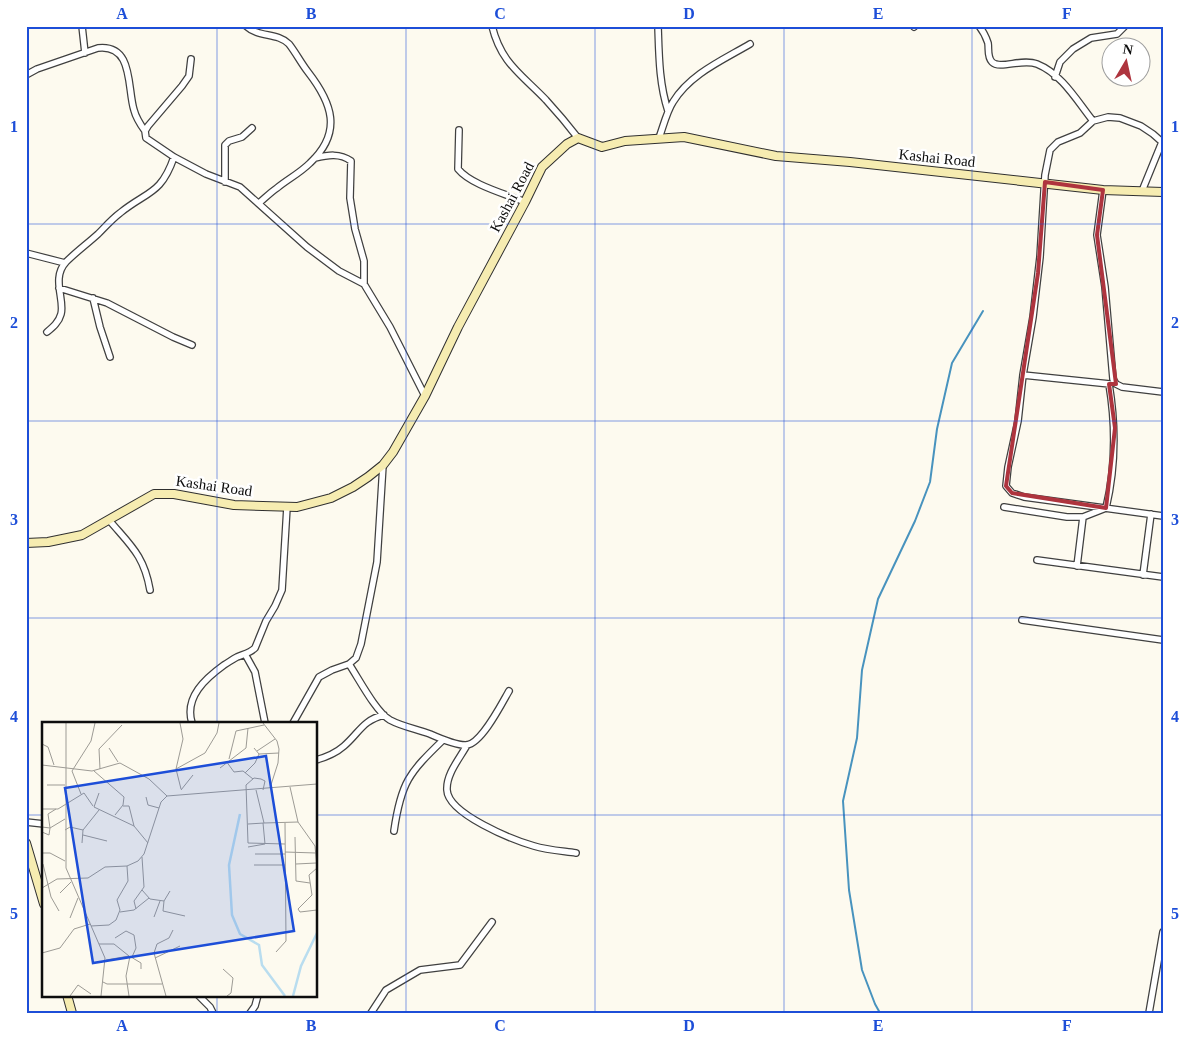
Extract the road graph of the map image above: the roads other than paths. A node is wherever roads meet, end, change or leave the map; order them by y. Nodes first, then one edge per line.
1 (82, 26) edge
2 (246, 26) edge
3 (492, 26) edge
4 (658, 26) edge
5 (979, 26) edge
6 (1125, 26) edge
7 (750, 44) dead end
8 (85, 53) junction
9 (191, 59) dead end
10 (26, 75) edge
11 (1055, 77) junction
12 (668, 111) junction
13 (1093, 121) junction
14 (252, 128) dead end
15 (145, 130) junction
16 (459, 130) dead end
17 (578, 138) junction
18 (659, 138) junction
19 (174, 157) junction
20 (315, 158) junction
21 (225, 182) junction
22 (1045, 182) junction
23 (1103, 190) junction
24 (1142, 191) junction
25 (1163, 192) edge
26 (525, 202) junction
27 (260, 203) junction
28 (26, 253) edge
29 (65, 263) junction
30 (364, 284) junction
31 (59, 288) junction
32 (93, 298) junction
33 (47, 332) dead end
34 (192, 345) dead end
35 (110, 357) dead end
36 (1023, 375) junction
37 (1109, 384) junction
38 (1116, 384) junction
39 (1163, 392) edge
40 (425, 396) junction
41 (383, 465) junction
42 (287, 507) junction
43 (1004, 507) dead end
44 (1106, 508) junction
45 (1151, 514) junction
46 (1163, 516) edge
47 (1083, 517) junction
48 (109, 520) junction
49 (26, 543) edge
50 (1037, 560) dead end
51 (1077, 566) junction
52 (1143, 575) junction
53 (1163, 577) edge
54 (150, 590) dead end
55 (1022, 620) dead end
56 (1163, 640) edge
57 (245, 654) junction
58 (349, 664) junction
59 (509, 691) dead end
60 (384, 715) junction
61 (192, 722) edge
62 (265, 722) edge
63 (294, 722) edge
64 (444, 740) junction
65 (467, 745) junction
66 (318, 759) edge
67 (26, 822) edge
68 (42, 824) edge
69 (394, 831) dead end
70 (26, 843) edge
71 (576, 853) dead end
72 (42, 897) edge
73 (492, 922) dead end
74 (1163, 932) edge
75 (67, 996) edge
76 (199, 996) edge
77 (258, 996) edge
78 (72, 1013) edge
79 (213, 1013) edge
80 (250, 1013) edge
81 (371, 1013) edge
82 (1149, 1013) edge

1 - 8 street
2 - 20 street
3 - 17 street
4 - 12 street
5 - 11 street
6 - 11 street
7 - 12 street
8 - 10 street
8 - 15 street
9 - 15 street
11 - 13 street
12 - 18 street
13 - 22 street
13 - 24 street
14 - 21 street
15 - 19 street
16 - 26 street
17 - 18 street, Kashai Road
17 - 26 street, Kashai Road
18 - 22 street, Kashai Road
19 - 21 street
19 - 29 street
20 - 27 street
20 - 30 street
21 - 27 street
22 - 23 street, Kashai Road
22 - 36 street
23 - 24 street, Kashai Road
23 - 38 street
24 - 25 street, Kashai Road
26 - 40 street, Kashai Road
27 - 30 street
28 - 29 street
29 - 31 street
30 - 40 street
31 - 32 street
31 - 33 street
32 - 34 street
32 - 35 street
36 - 37 street
36 - 44 street
37 - 38 street
37 - 44 street
38 - 39 street
40 - 41 street, Kashai Road
41 - 42 street, Kashai Road
41 - 58 street
42 - 48 street, Kashai Road
42 - 57 street
43 - 47 street
44 - 45 street
44 - 47 street
45 - 46 street
45 - 52 street
47 - 51 street
48 - 49 street, Kashai Road
48 - 54 street
50 - 51 street
51 - 52 street
52 - 53 street
55 - 56 street
57 - 61 street
57 - 62 street
58 - 60 street
58 - 63 street
59 - 65 street
60 - 64 street
60 - 66 street
64 - 65 street
64 - 69 street
65 - 71 street
67 - 68 street
70 - 72 street
73 - 81 street
74 - 82 street
75 - 78 street
76 - 79 street
77 - 80 street

